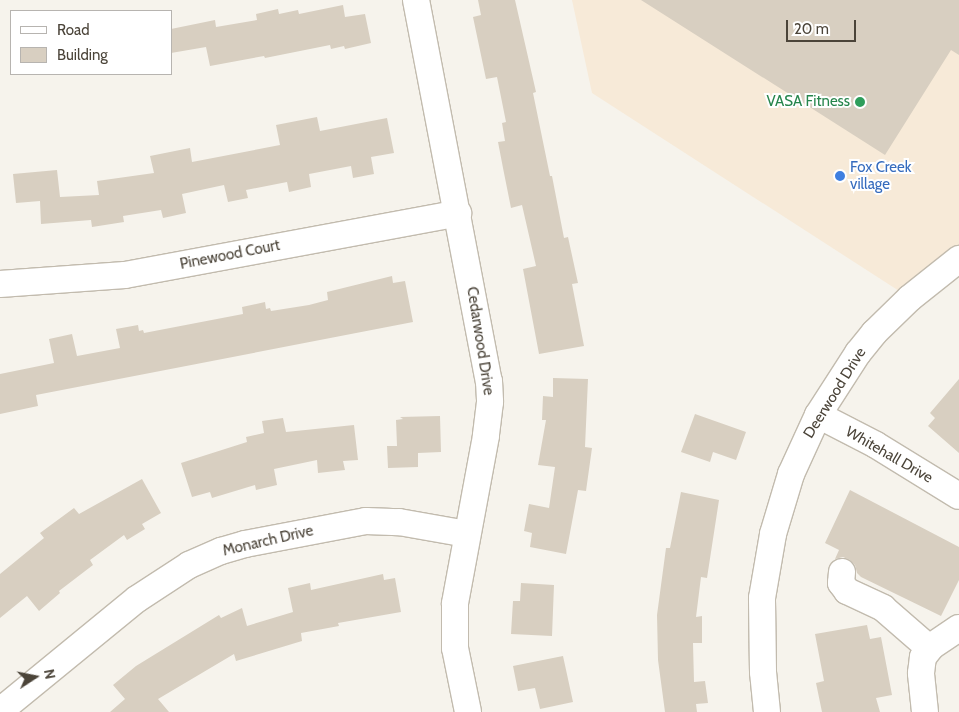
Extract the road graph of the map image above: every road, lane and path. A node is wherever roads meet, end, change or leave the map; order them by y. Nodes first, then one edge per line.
1 (416, 0) edge
2 (458, 213) junction
3 (959, 259) edge
4 (0, 284) edge
5 (818, 415) junction
6 (959, 496) edge
7 (467, 534) junction
8 (842, 572) dead end
9 (959, 628) edge
10 (929, 648) junction
11 (0, 711) edge
12 (468, 712) edge
13 (767, 712) edge
14 (925, 712) edge

1 - 2 street, Cedarwood Drive
2 - 4 street, Pinewood Court
2 - 7 street, Cedarwood Drive
3 - 5 street, Deerwood Drive
5 - 6 street, Whitehall Drive
5 - 13 street, Deerwood Drive
7 - 11 street, Monarch Drive
7 - 12 street, Cedarwood Drive
8 - 10 street
9 - 10 street
10 - 14 street

